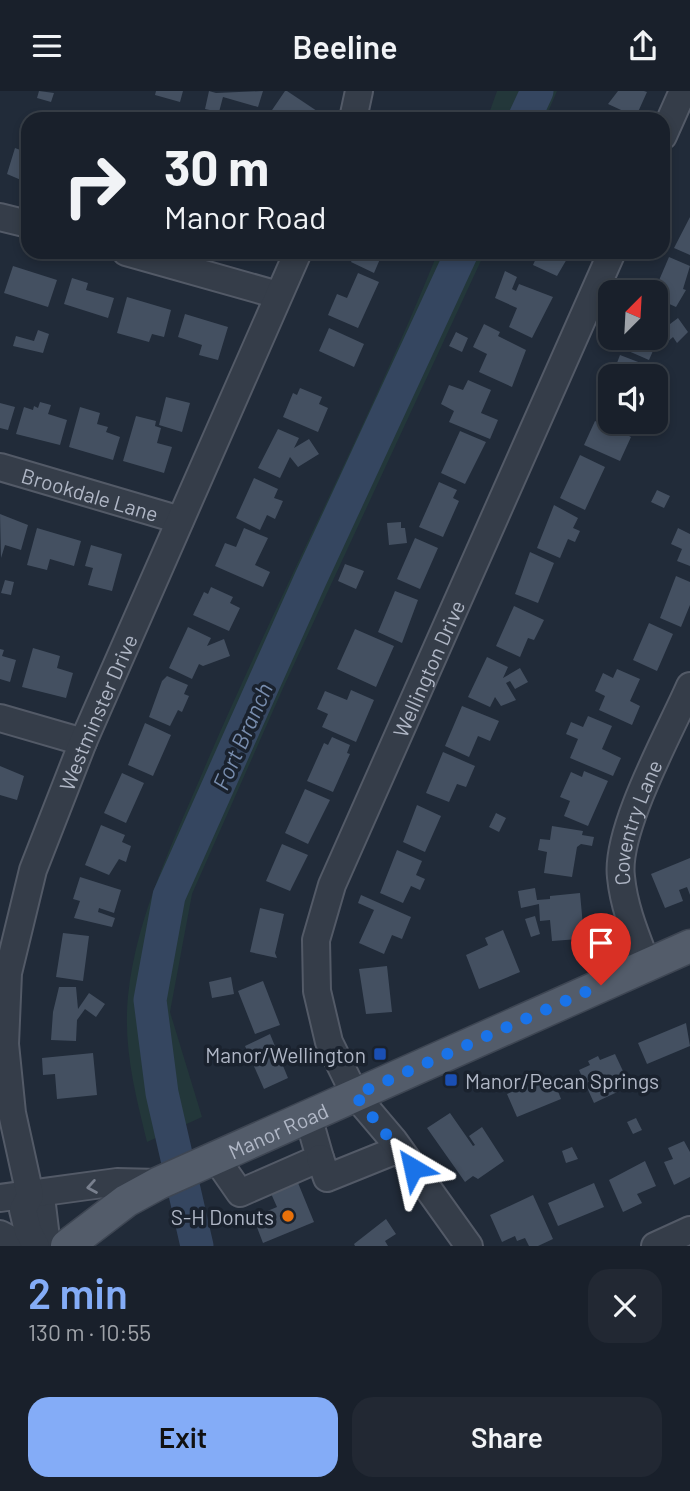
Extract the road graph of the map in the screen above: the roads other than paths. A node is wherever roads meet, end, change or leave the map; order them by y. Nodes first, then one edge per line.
1 (359, 91) edge
2 (683, 91) edge
3 (354, 112) edge
4 (670, 120) edge
5 (0, 217) edge
6 (21, 223) edge
7 (151, 259) edge
8 (295, 259) edge
9 (609, 259) edge
10 (278, 295) junction
11 (0, 467) edge
12 (180, 520) junction
13 (690, 686) edge
14 (0, 718) edge
15 (83, 741) junction
16 (690, 946) edge
17 (647, 965) junction
18 (4, 972) edge
19 (355, 1095) junction
20 (308, 1116) junction
21 (399, 1149) junction
22 (320, 1158) junction
23 (208, 1161) junction
24 (159, 1183) junction
25 (30, 1195) junction
26 (0, 1198) edge
27 (690, 1230) edge
28 (0, 1234) edge
29 (23, 1246) edge
30 (36, 1246) edge
31 (47, 1246) edge
32 (67, 1246) edge
33 (469, 1246) edge
34 (655, 1246) edge

1 - 3 street
2 - 4 street
5 - 6 street
7 - 10 street
8 - 10 street, Westminster Drive
9 - 19 street, Wellington Drive
10 - 12 street, Westminster Drive
11 - 12 street, Brookdale Lane
12 - 15 street, Westminster Drive
13 - 17 street, Coventry Lane
14 - 15 street
15 - 18 street, Westminster Drive
16 - 17 main road, Manor Road
17 - 19 main road, Manor Road
18 - 25 street, Westminster Drive
19 - 20 main road, Manor Road
19 - 21 street, Wellington Drive
20 - 22 street
20 - 23 main road, Manor Road
21 - 22 street
21 - 33 street, Wellington Drive
22 - 23 street
23 - 24 main road, Manor Road
24 -> 25 street
24 - 32 main road, Manor Road
25 - 26 street
25 - 30 street, Westminster Drive
25 - 31 street, Westminster Drive
27 - 34 street
28 - 29 street

